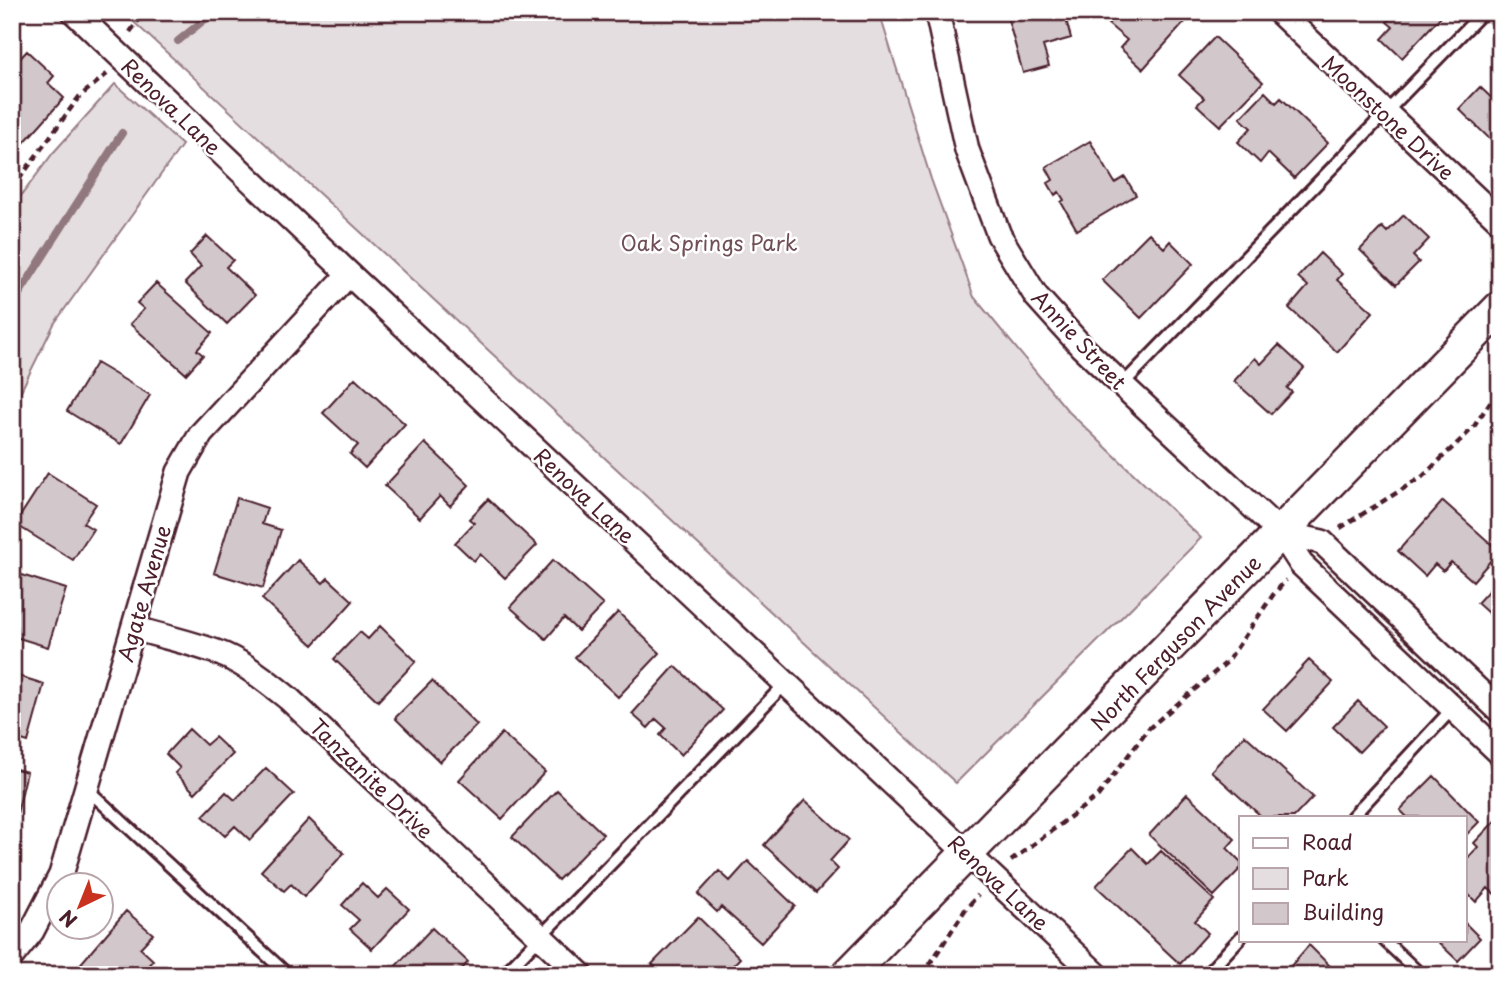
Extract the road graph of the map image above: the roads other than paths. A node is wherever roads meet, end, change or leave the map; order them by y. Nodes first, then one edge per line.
1 (74, 12) edge
2 (937, 12) edge
3 (1279, 12) edge
4 (1483, 12) edge
5 (1384, 112) junction
6 (1500, 221) edge
7 (349, 274) junction
8 (1500, 308) edge
9 (1122, 385) junction
10 (1282, 533) junction
11 (134, 628) junction
12 (786, 682) junction
13 (1453, 708) junction
14 (1500, 711) edge
15 (1500, 753) edge
16 (86, 789) junction
17 (1353, 816) edge
18 (968, 853) junction
19 (539, 937) junction
20 (1239, 939) edge
21 (1386, 942) edge
22 (12, 956) edge
23 (288, 975) edge
24 (503, 975) edge
25 (581, 975) edge
26 (848, 975) edge
27 (1097, 975) edge
28 (1206, 975) edge
29 (1421, 975) edge

1 - 7 street, Renova Lane
2 - 9 street, Annie Street
3 - 5 street, Moonstone Drive
4 - 5 lane
5 - 6 street, Moonstone Drive
5 - 9 lane
7 - 11 street, Agate Avenue
7 - 12 street, Renova Lane
8 - 10 street, North Ferguson Avenue
9 - 10 street, Annie Street
10 - 13 street, Annie Street
10 - 14 street
10 - 18 street, North Ferguson Avenue
11 - 16 street, Agate Avenue
11 - 19 street, Tanzanite Drive
12 - 18 street, Renova Lane
12 - 19 lane
13 - 15 street, Annie Street
13 - 17 lane
16 - 22 street, Agate Avenue
16 - 23 lane
18 - 26 street, North Ferguson Avenue
18 - 27 street, Renova Lane
19 - 24 lane
19 - 25 street, Tanzanite Drive
20 - 28 lane
21 - 29 lane

